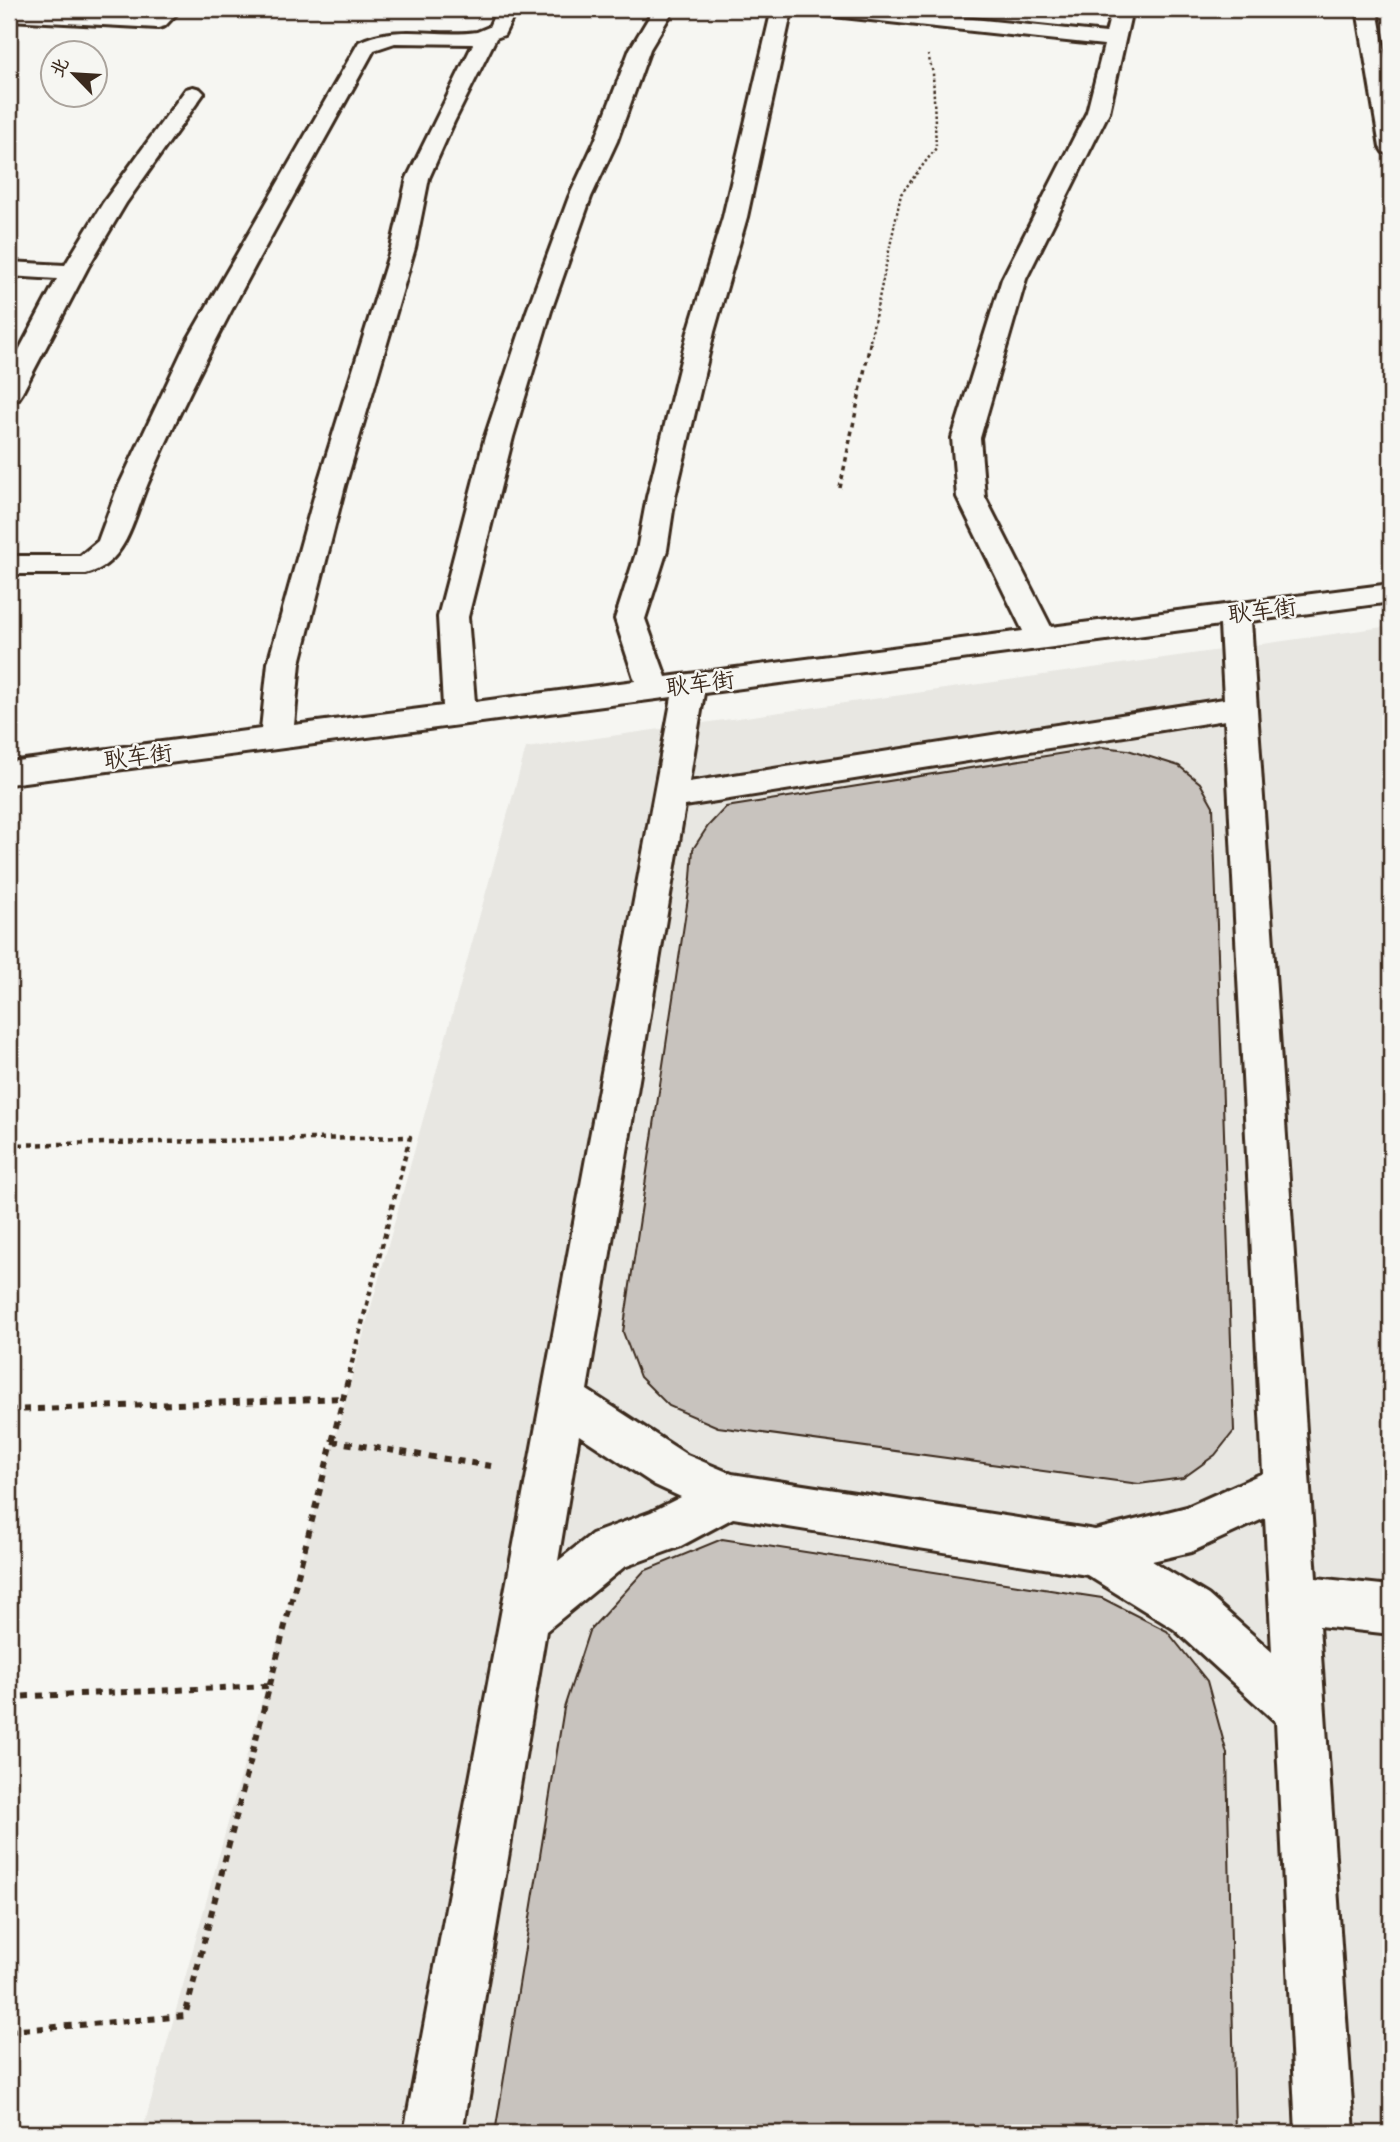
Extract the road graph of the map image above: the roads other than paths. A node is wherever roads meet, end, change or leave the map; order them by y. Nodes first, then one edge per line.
1 (171, 9) edge
2 (508, 9) edge
3 (663, 9) edge
4 (782, 9) edge
5 (824, 9) edge
6 (1122, 9) edge
7 (1367, 9) edge
8 (9, 14) edge
9 (487, 37) junction
10 (1116, 40) junction
11 (193, 93) dead end
12 (1391, 146) edge
13 (9, 269) edge
14 (73, 273) junction
15 (9, 393) edge
16 (9, 565) edge
17 (1391, 593) edge
18 (1234, 614) junction
19 (1042, 639) junction
20 (672, 687) junction
21 (1240, 707) junction
22 (460, 715) junction
23 (276, 738) junction
24 (9, 773) edge
25 (670, 797) junction
26 (564, 1400) junction
27 (1287, 1485) junction
28 (730, 1496) junction
29 (1095, 1553) junction
30 (1294, 1598) junction
31 (1391, 1610) edge
32 (525, 1617) junction
33 (1300, 1711) junction
34 (433, 2133) edge
35 (1325, 2133) edge

1 - 8 street
2 - 9 street
3 - 22 street
4 - 20 street
5 - 10 street
6 - 10 street
7 - 12 street
9 - 16 street
9 - 23 street
10 - 19 street
11 - 14 street
13 - 14 street
14 - 15 street
17 - 18 street, 耿车街
18 - 19 street, 耿车街
18 - 21 street
19 - 20 street, 耿车街
20 - 22 street, 耿车街
20 - 25 street
21 - 25 street
21 - 27 street
22 - 23 street, 耿车街
23 - 24 street, 耿车街
25 - 26 street
26 - 28 street
26 - 32 street
27 - 29 street
27 - 30 street
28 - 29 street
28 - 32 street
29 - 33 street
30 - 31 street
30 - 33 street
32 - 34 street
33 - 35 street

